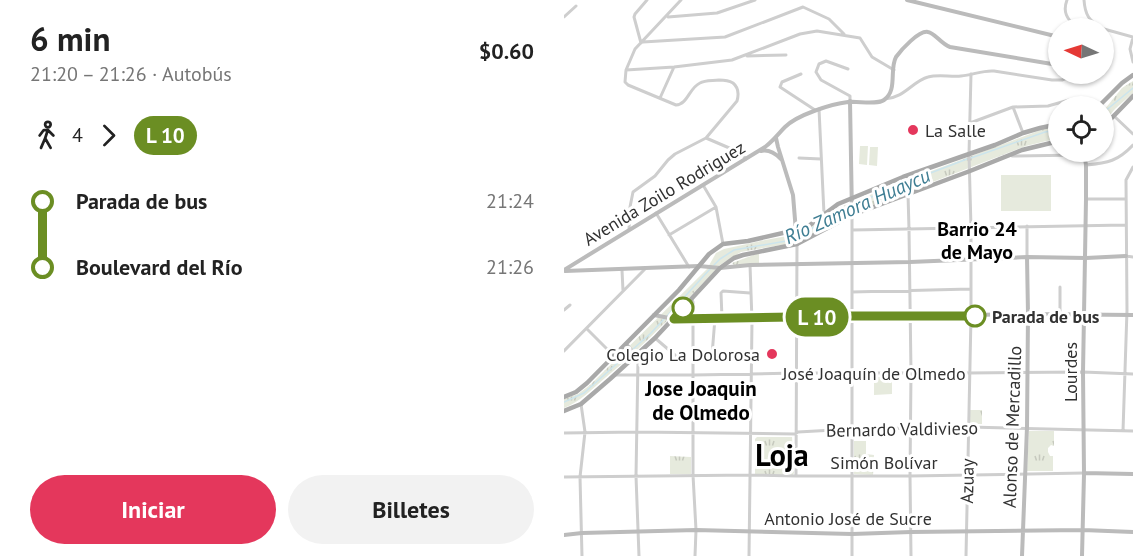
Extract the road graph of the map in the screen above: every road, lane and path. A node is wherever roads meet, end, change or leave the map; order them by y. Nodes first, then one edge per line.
1 (647, 0) edge
2 (681, 0) edge
3 (755, 0) edge
4 (907, 0) edge
5 (1067, 0) edge
6 (1084, 0) edge
7 (576, 6) dead end
8 (564, 17) edge
9 (666, 17) junction
10 (1069, 18) edge
11 (1088, 18) edge
12 (1114, 32) edge
13 (844, 34) junction
14 (1048, 34) edge
15 (1133, 37) edge
16 (641, 43) junction
17 (786, 55) dead end
18 (742, 56) junction
19 (1133, 62) edge
20 (1048, 63) edge
21 (674, 67) junction
22 (848, 69) dead end
23 (626, 70) junction
24 (894, 70) junction
25 (801, 74) dead end
26 (971, 74) junction
27 (1133, 75) edge
28 (1048, 79) edge
29 (1109, 96) edge
30 (1133, 96) edge
31 (660, 98) junction
32 (885, 99) junction
33 (850, 101) junction
34 (1048, 106) edge
35 (1013, 107) junction
36 (817, 110) junction
37 (1114, 116) joint
38 (970, 123) junction
39 (1048, 126) edge
40 (1023, 134) junction
41 (1133, 134) edge
42 (776, 137) junction
43 (706, 138) junction
44 (1048, 144) edge
45 (1133, 145) edge
46 (758, 152) junction
47 (969, 155) junction
48 (1048, 155) edge
49 (1007, 156) junction
50 (799, 158) dead end
51 (746, 159) junction
52 (781, 159) junction
53 (821, 159) junction
54 (1086, 162) edge
55 (1086, 165) junction
56 (1133, 167) edge
57 (970, 170) junction
58 (904, 178) junction
59 (703, 185) junction
60 (908, 193) junction
61 (852, 198) junction
62 (1126, 199) junction
63 (1086, 200) junction
64 (716, 207) junction
65 (656, 213) junction
66 (824, 214) junction
67 (852, 215) junction
68 (1125, 225) junction
69 (1027, 226) junction
70 (1086, 226) junction
71 (971, 228) junction
72 (909, 229) junction
73 (629, 230) junction
74 (796, 230) junction
75 (852, 230) junction
76 (669, 235) junction
77 (723, 244) junction
78 (797, 244) junction
79 (1126, 256) junction
80 (1133, 256) edge
81 (1027, 257) junction
82 (1086, 258) junction
83 (971, 260) junction
84 (910, 262) junction
85 (797, 264) junction
86 (852, 264) junction
87 (750, 265) junction
88 (699, 266) junction
89 (689, 267) junction
90 (720, 268) junction
91 (645, 269) junction
92 (622, 270) junction
93 (564, 271) edge
94 (1060, 287) dead end
95 (970, 289) junction
96 (910, 290) junction
97 (623, 291) junction
98 (852, 292) junction
99 (751, 293) junction
100 (691, 299) junction
101 (570, 305) dead end
102 (564, 310) edge
103 (1028, 314) junction
104 (1060, 314) junction
105 (1084, 315) junction
106 (1126, 315) junction
107 (1133, 315) edge
108 (656, 316) junction
109 (852, 316) junction
110 (971, 316) junction
111 (796, 317) junction
112 (910, 317) junction
113 (693, 318) junction
114 (715, 318) junction
115 (722, 318) junction
116 (751, 318) junction
117 (672, 319) junction
118 (587, 329) junction
119 (656, 338) junction
120 (626, 344) junction
121 (564, 351) edge
122 (614, 355) junction
123 (712, 355) dead end
124 (636, 356) junction
125 (676, 356) dead end
126 (912, 372) junction
127 (1027, 372) junction
128 (1083, 372) junction
129 (796, 373) junction
130 (852, 373) junction
131 (969, 373) junction
132 (750, 374) junction
133 (1125, 374) junction
134 (1133, 374) edge
135 (615, 375) junction
136 (638, 375) junction
137 (694, 375) junction
138 (564, 397) edge
139 (581, 404) junction
140 (564, 411) edge
141 (969, 427) junction
142 (1027, 428) junction
143 (852, 429) junction
144 (911, 429) junction
145 (1083, 430) junction
146 (1123, 431) junction
147 (1133, 431) edge
148 (585, 432) junction
149 (637, 432) junction
150 (564, 433) edge
151 (693, 433) junction
152 (751, 434) junction
153 (795, 434) junction
154 (1084, 473) junction
155 (1025, 474) junction
156 (1133, 474) edge
157 (750, 475) junction
158 (967, 475) junction
159 (636, 476) junction
160 (693, 476) junction
161 (852, 476) junction
162 (910, 476) junction
163 (564, 477) edge
164 (580, 477) junction
165 (796, 477) junction
166 (696, 530) junction
167 (1083, 530) junction
168 (966, 531) junction
169 (1022, 531) junction
170 (637, 532) junction
171 (749, 532) junction
172 (910, 532) junction
173 (1133, 532) edge
174 (582, 533) junction
175 (852, 534) junction
176 (564, 535) edge
177 (582, 556) edge
178 (639, 556) edge
179 (695, 556) edge
180 (749, 556) edge
181 (852, 556) edge
182 (911, 556) edge
183 (966, 556) edge
184 (1022, 556) edge
185 (1082, 556) edge

1 - 16 street
2 - 9 street
3 - 9 street
4 - 14 street
5 - 10 street
6 - 11 street
7 - 8 street
9 - 16 street
12 - 15 street
13 - 16 street
13 - 18 street
13 - 24 street
15 - 19 street
16 - 23 street
17 - 18 street
18 - 21 street
20 - 24 street
21 - 23 street
21 - 31 street
22 - 33 street
23 - 31 street
24 - 32 street
25 - 36 street
26 - 28 street
26 - 32 street
26 - 38 street, Azuay
27 - 29 main road
30 - 37 main road
31 - 43 street
32 - 33 street, Avenida Zoilo Rodriguez
33 - 36 street, Avenida Zoilo Rodriguez
33 - 61 street
34 - 35 street
35 - 38 street
35 - 40 street
36 - 42 street, Avenida Zoilo Rodriguez
36 - 53 street
37 - 41 street
38 - 47 street, Azuay
39 - 40 main road
40 - 47 main road
42 - 46 street, Avenida Zoilo Rodriguez
42 - 52 street
43 - 51 street
43 - 73 street
44 - 49 main road
45 - 55 street
46 - 51 street, Avenida Zoilo Rodriguez
46 - 52 street
47 - 57 street, Azuay
47 - 58 main road
48 - 49 street
49 - 57 main road
50 - 53 street
51 - 59 street, Avenida Zoilo Rodriguez
52 - 74 street
53 - 66 street
54 - 55 street, Lourdes
55 - 63 street, Lourdes
56 - 62 street
57 - 60 main road
57 - 71 street, Azuay
58 - 60 street
58 - 61 main road
59 - 64 street
59 - 65 street, Avenida Zoilo Rodriguez
60 - 67 main road
60 - 72 street
61 - 66 main road
61 - 67 street
62 - 63 street
62 - 68 street
63 - 70 street, Lourdes
64 - 76 street
64 - 77 street
65 - 73 street, Avenida Zoilo Rodriguez
65 - 76 street
66 - 74 main road
67 - 75 street
67 - 78 main road
68 - 70 street
68 - 79 street
69 - 70 street
69 - 71 street
69 - 81 street, Alonso de Mercadillo
70 - 82 street, Lourdes
71 - 72 street
71 - 83 street, Azuay
72 - 75 street
72 - 84 street
73 - 93 street, Avenida Zoilo Rodriguez
74 - 77 main road
74 - 78 street
75 - 86 street
76 - 89 street
77 - 88 main road
78 - 85 street
78 - 90 main road
79 - 80 street
79 - 82 street
79 - 106 street
81 - 82 street
81 - 83 street
81 - 103 street, Alonso de Mercadillo
82 - 105 street, Lourdes
83 - 84 street
83 - 95 street, Azuay
84 - 86 street
84 - 96 street
85 - 86 street
85 - 87 street
85 - 111 street
86 - 98 street
87 - 90 street
87 - 99 street
88 - 89 street
88 - 90 street
88 - 108 main road
89 - 91 street
90 - 100 main road
91 - 92 street
91 - 97 street
92 - 93 street
92 - 97 street
94 - 104 street
95 - 96 street
95 - 110 street, Azuay
96 - 98 street
96 - 112 street
97 - 118 street
98 - 109 street
99 - 115 street
99 - 116 street
100 - 113 street
100 - 117 main road
101 - 102 street
103 - 104 street
103 - 110 street
103 - 127 street, Alonso de Mercadillo
104 - 105 street
105 - 106 street
105 - 128 street, Lourdes
106 - 107 street
106 - 133 street
108 - 117 street
108 - 120 main road
109 - 111 street
109 - 112 street
109 - 130 street
110 - 112 street
110 - 131 street, Azuay
111 - 116 street
111 - 129 street
112 - 126 street
113 - 114 street
113 - 117 street
113 - 137 street
114 - 115 street
114 - 123 street
115 - 116 street
116 - 132 street
117 - 119 main road
118 - 121 street
118 - 122 street
119 - 124 main road
119 - 125 street
120 - 122 main road
120 - 124 street
122 - 138 main road
124 - 135 main road
124 - 136 street
126 - 130 street, José Joaquín de Olmedo
126 - 131 street, José Joaquín de Olmedo
126 - 144 street
127 - 128 street, José Joaquín de Olmedo
127 - 131 street, José Joaquín de Olmedo
127 - 142 street, Alonso de Mercadillo
128 - 133 street, José Joaquín de Olmedo
128 - 145 street, Lourdes
129 - 130 street, José Joaquín de Olmedo
129 - 132 street, José Joaquín de Olmedo
129 - 153 street
130 - 143 street
131 - 141 street, Azuay
132 - 137 street, José Joaquín de Olmedo
132 - 152 street
133 - 134 street, José Joaquín de Olmedo
133 - 146 street
135 - 136 street, José Joaquín de Olmedo
135 - 139 main road
136 - 137 street, José Joaquín de Olmedo
136 - 149 street
137 - 151 street
139 - 140 main road
139 - 148 street
141 - 142 street, Bernardo Valdivieso
141 - 144 street, Bernardo Valdivieso
141 - 158 street, Azuay
142 - 145 street, Bernardo Valdivieso
142 - 155 street, Alonso de Mercadillo
143 - 144 street, Bernardo Valdivieso
143 - 153 street, Bernardo Valdivieso
143 - 161 street
144 - 162 street
145 - 146 street, Bernardo Valdivieso
145 - 154 street, Lourdes
146 - 147 street, Bernardo Valdivieso
148 - 149 street, Bernardo Valdivieso
148 - 150 street, Bernardo Valdivieso
148 - 164 street
149 - 151 street, Bernardo Valdivieso
149 - 159 street
151 - 152 street, Bernardo Valdivieso
151 - 160 street
152 - 153 street, Bernardo Valdivieso
152 - 157 street
153 - 165 street
154 - 155 street, Simón Bolívar
154 - 156 street, Simón Bolívar
154 - 167 street, Lourdes
155 - 158 street, Simón Bolívar
155 - 169 street, Alonso de Mercadillo
157 - 160 street, Simón Bolívar
157 - 165 street, Simón Bolívar
157 - 171 street
158 - 162 street, Simón Bolívar
158 - 168 street, Azuay
159 - 160 street, Simón Bolívar
159 - 164 street, Simón Bolívar
159 - 170 street
160 - 166 street
161 - 162 street, Simón Bolívar
161 - 165 street, Simón Bolívar
161 - 175 street
162 - 172 street
163 - 164 street, Simón Bolívar
164 - 174 street
166 - 170 street, Antonio José de Sucre
166 - 171 street, Antonio José de Sucre
166 - 179 street
167 - 169 street, Antonio José de Sucre
167 - 173 street, Antonio José de Sucre
167 - 185 street, Lourdes
168 - 169 street, Antonio José de Sucre
168 - 172 street, Antonio José de Sucre
168 - 183 street, Azuay
169 - 184 street, Alonso de Mercadillo
170 - 174 street, Antonio José de Sucre
170 - 178 street
171 - 175 street, Antonio José de Sucre
171 - 180 street
172 - 175 street, Antonio José de Sucre
172 - 182 street
174 - 176 street, Antonio José de Sucre
174 - 177 street
175 - 181 street

